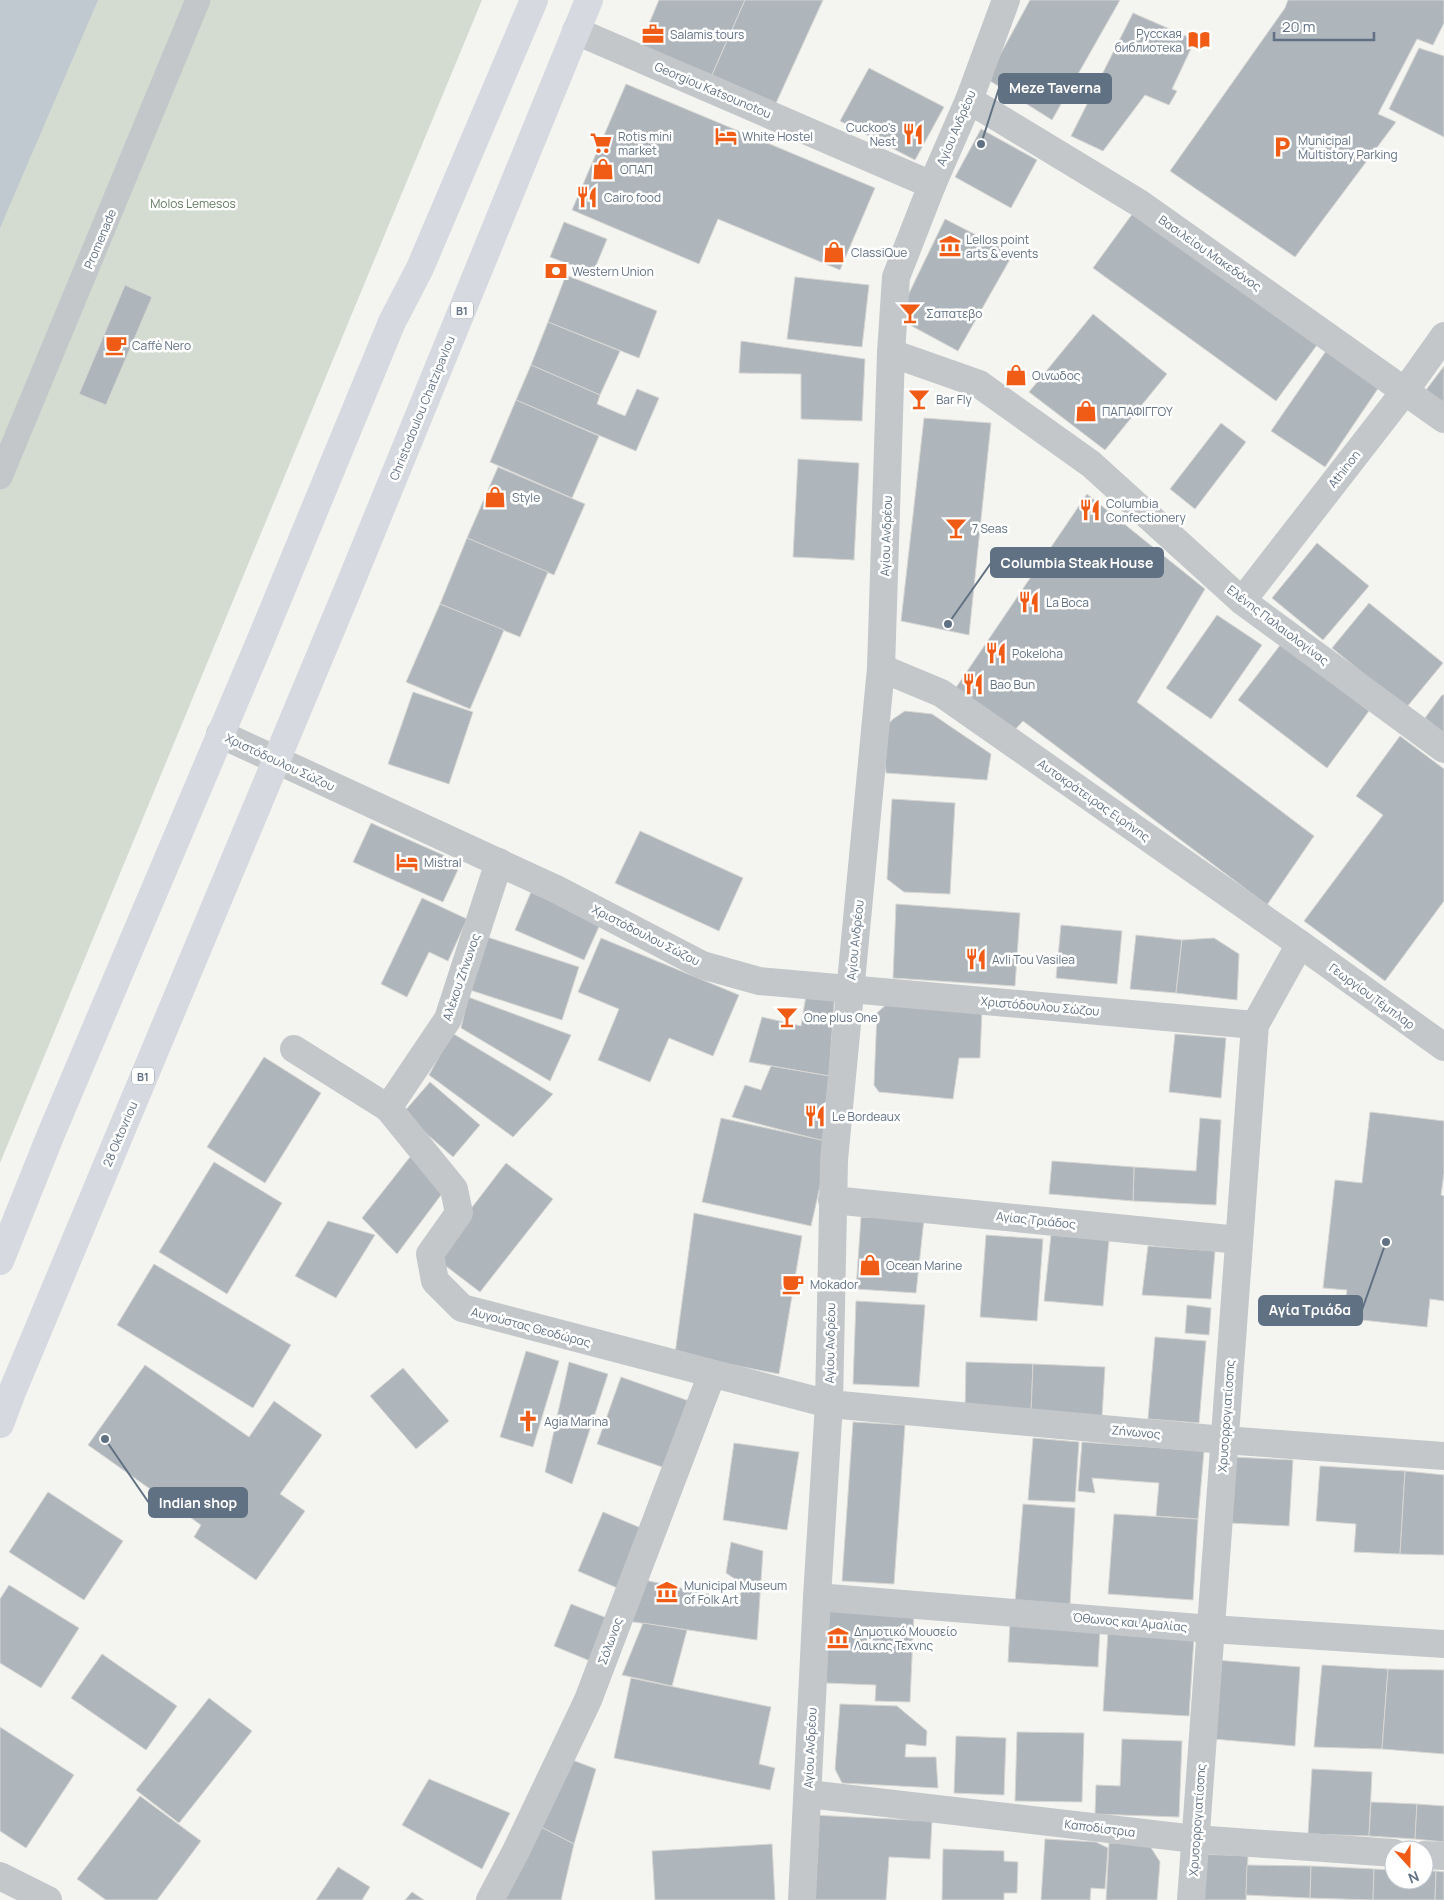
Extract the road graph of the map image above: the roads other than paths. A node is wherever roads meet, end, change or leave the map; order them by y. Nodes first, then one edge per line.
1 (198, 0) edge
2 (534, 0) edge
3 (589, 0) edge
4 (1006, 0) edge
5 (576, 31) junction
6 (969, 100) junction
7 (932, 184) junction
8 (1444, 336) edge
9 (891, 353) junction
10 (1405, 390) junction
11 (1444, 419) edge
12 (0, 477) edge
13 (1242, 601) junction
14 (881, 668) junction
15 (220, 734) junction
16 (1444, 749) edge
17 (275, 760) junction
18 (499, 862) junction
19 (1300, 944) junction
20 (850, 989) junction
21 (1255, 1025) junction
22 (1444, 1047) edge
23 (294, 1049) dead end
24 (388, 1108) junction
25 (832, 1200) junction
26 (1239, 1240) junction
27 (0, 1261) edge
28 (712, 1374) junction
29 (829, 1404) junction
30 (0, 1424) edge
31 (1224, 1440) junction
32 (1444, 1456) edge
33 (817, 1597) junction
34 (1211, 1629) junction
35 (1444, 1644) edge
36 (808, 1794) junction
37 (1195, 1839) junction
38 (1384, 1852) edge
39 (0, 1876) edge
40 (48, 1900) edge
41 (490, 1900) edge
42 (802, 1900) edge
43 (1191, 1900) edge

1 - 12 street, Promenade
2 - 15 main road
3 - 5 main road, Christodoulou Chatzipavlou / B1
4 - 6 street, Αγίου Ανδρέου
5 - 7 street, Georgiou Katsounotou
5 - 17 main road, Christodoulou Chatzipavlou / B1
6 - 7 street, Αγίου Ανδρέου
6 - 10 street, Βασιλείου Μακεδόνος
7 - 9 street, Αγίου Ανδρέου
8 - 10 street, Athinon
9 - 13 street, Ελένης Παλαιολογίνας
9 - 14 street, Αγίου Ανδρέου
10 - 11 street, Βασιλείου Μακεδόνος
10 - 13 street, Athinon
13 - 16 street, Ελένης Παλαιολογίνας
14 - 19 street, Αυτοκράτειρας Ειρήνης
14 - 20 street, Αγίου Ανδρέου
15 - 17 street, Χριστόδουλου Σώζου
15 - 27 main road
17 - 18 street, Χριστόδουλου Σώζου
17 - 30 main road, 28 Oktovriou / B1
18 - 20 street, Χριστόδουλου Σώζου
18 - 24 street, Αλέκου Ζήνωνος
19 - 21 street, Χρυσορρογιατίσσης
19 - 22 street, Γεωργίου Τέμπλαρ
20 - 21 street, Χριστόδουλου Σώζου
20 - 25 street, Αγίου Ανδρέου
21 - 26 street, Χρυσορρογιατίσσης
23 - 24 street, Αυγούστας Θεοδώρας
24 - 28 street, Αυγούστας Θεοδώρας
25 - 26 street, Αγίας Τριάδος
25 - 29 street, Αγίου Ανδρέου
26 - 31 street, Χρυσορρογιατίσσης
28 - 29 street, Αυγούστας Θεοδώρας
28 - 41 street, Σόλωνος
29 - 31 street, Ζήνωνος
29 - 33 street, Αγίου Ανδρέου
31 - 32 street, Ζήνωνος
31 - 34 street, Χρυσορρογιατίσσης
33 - 34 street, Όθωνος και Αμαλίας
33 - 36 street, Αγίου Ανδρέου
34 - 35 street, Όθωνος και Αμαλίας
34 - 37 street, Χρυσορρογιατίσσης
36 - 37 street, Καποδίστρια
36 - 42 street, Αγίου Ανδρέου
37 - 38 street, Καποδίστρια
37 - 43 street, Χρυσορρογιατίσσης
39 - 40 street

